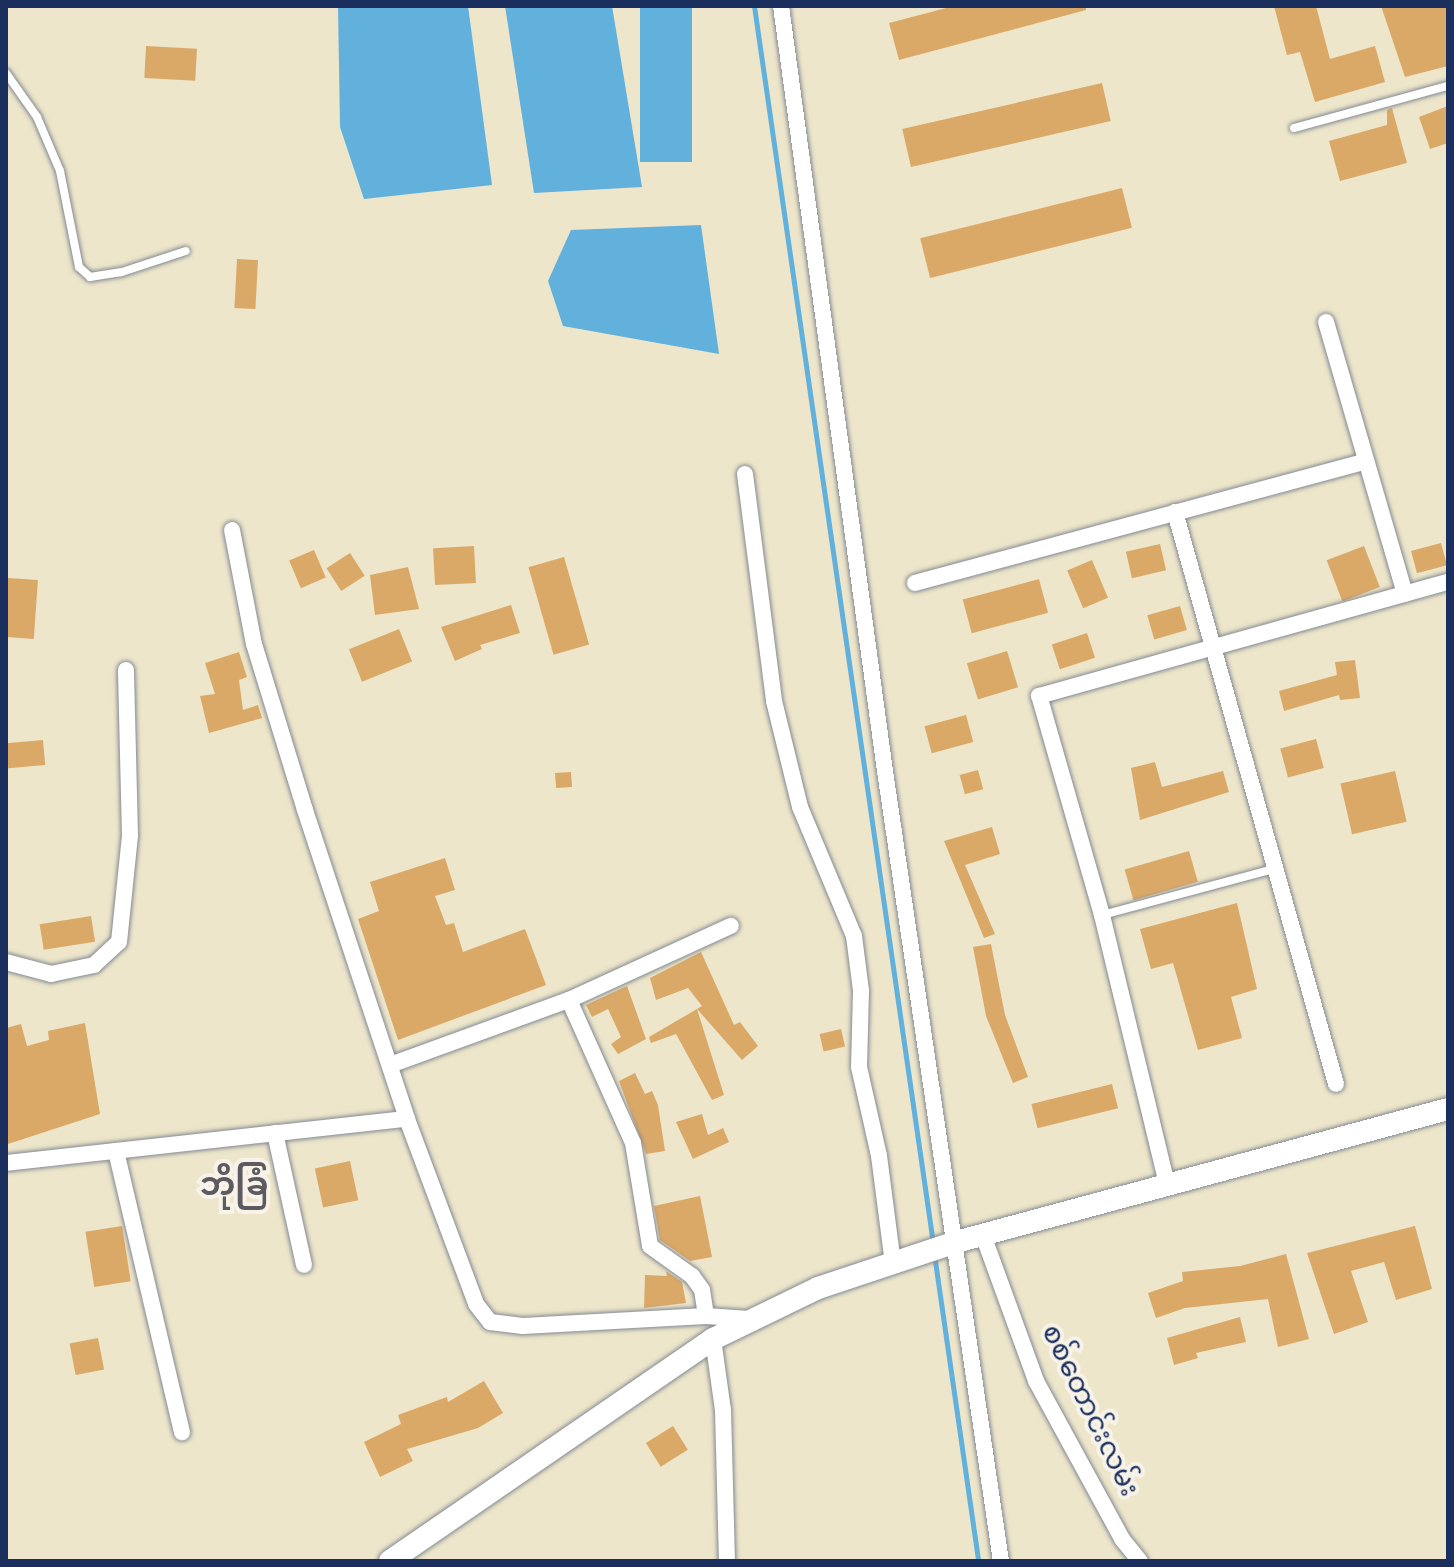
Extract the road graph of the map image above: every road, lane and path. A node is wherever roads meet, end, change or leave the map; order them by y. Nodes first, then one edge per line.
1 (781, 6) edge
2 (6, 73) edge
3 (1448, 86) edge
4 (1294, 128) dead end
5 (186, 251) dead end
6 (1326, 322) dead end
7 (1366, 461) junction
8 (745, 474) dead end
9 (1175, 512) junction
10 (232, 530) dead end
11 (1448, 582) edge
12 (915, 583) dead end
13 (1405, 594) junction
14 (1211, 647) junction
15 (126, 670) dead end
16 (1274, 869) junction
17 (1102, 915) junction
18 (731, 926) dead end
19 (6, 962) edge
20 (569, 1000) junction
21 (390, 1065) junction
22 (1336, 1084) dead end
23 (1448, 1109) edge
24 (407, 1119) junction
25 (275, 1133) junction
26 (116, 1151) junction
27 (6, 1163) edge
28 (1167, 1184) junction
29 (983, 1235) junction
30 (956, 1242) junction
31 (893, 1264) junction
32 (304, 1265) dead end
33 (706, 1316) junction
34 (749, 1319) junction
35 (713, 1339) junction
36 (182, 1432) dead end
37 (390, 1561) edge
38 (727, 1561) edge
39 (1001, 1561) edge
40 (1140, 1561) edge

1 - 30 street
2 - 5 lane
3 - 4 lane
6 - 7 street
7 - 9 street
7 - 13 street
8 - 31 street
9 - 12 street
9 - 14 street
10 - 21 street
11 - 13 street
13 - 14 street
14 - 16 street
14 - 17 street
15 - 19 street
16 - 17 lane
16 - 22 street
17 - 28 street
18 - 20 street
20 - 21 street
20 - 33 street
21 - 24 street
23 - 28 street
24 - 25 street
24 - 33 street
25 - 26 street
25 - 32 street
26 - 27 street
26 - 36 street
28 - 29 street
29 - 30 street
29 - 40 street, စစ်တောင်းလမ်း
30 - 31 street
30 - 39 street
31 - 34 street
33 - 34 street
34 - 35 street
35 - 37 street
35 - 38 street

